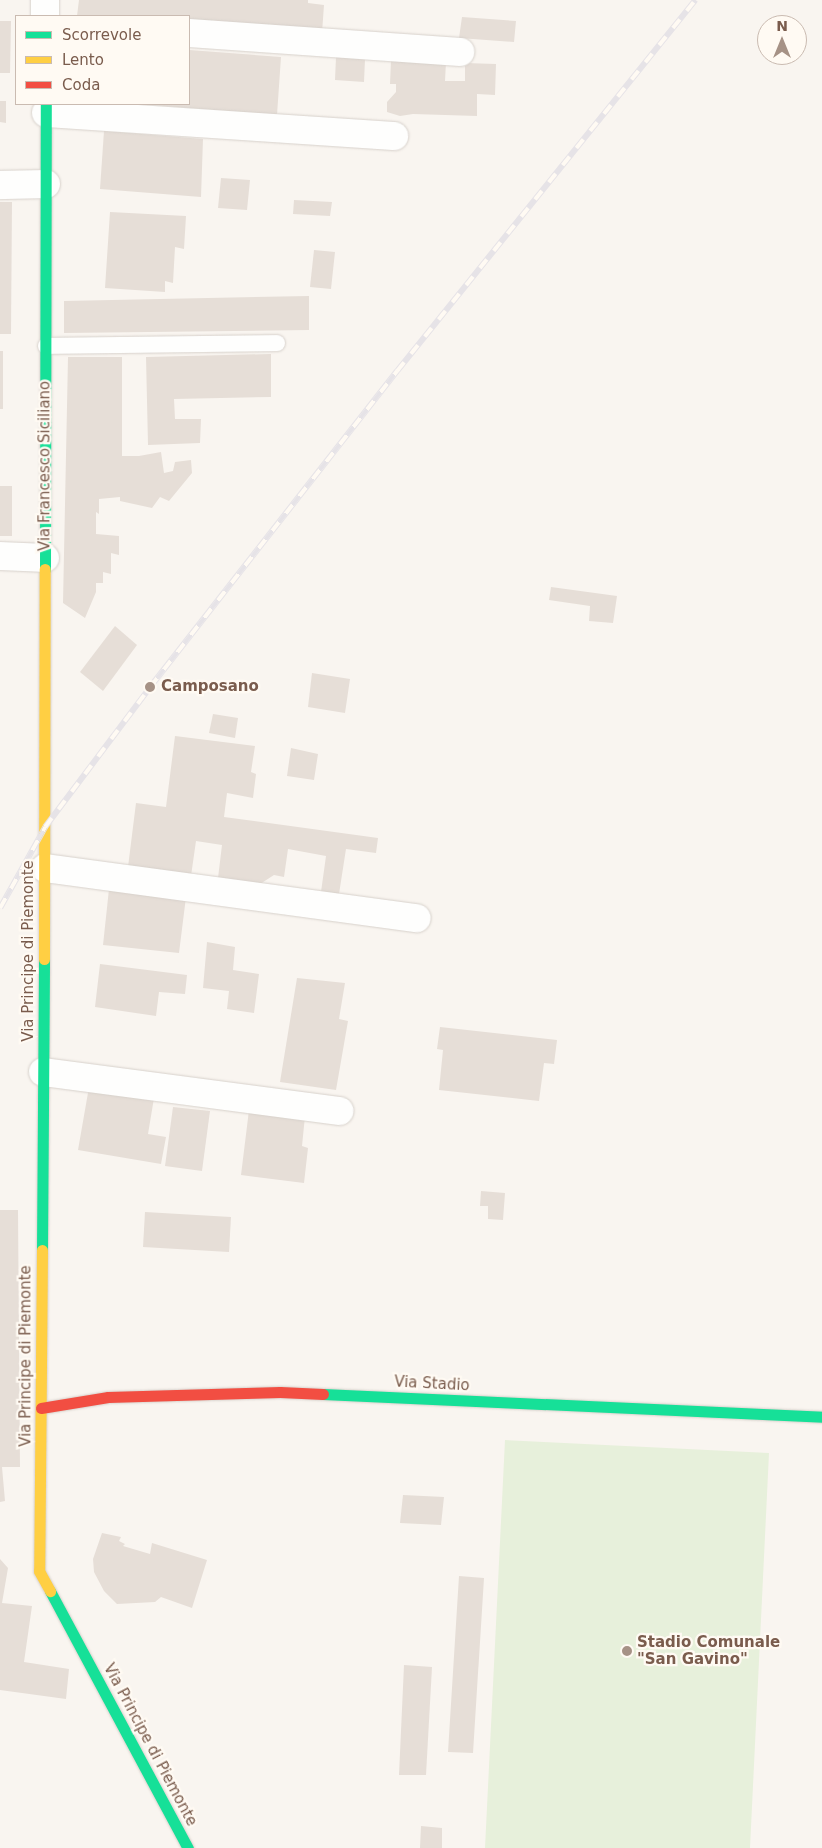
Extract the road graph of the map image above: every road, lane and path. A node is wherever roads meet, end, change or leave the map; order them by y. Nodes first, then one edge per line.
1 (45, 0) edge
2 (45, 15) edge
3 (190, 33) edge
4 (460, 52) dead end
5 (46, 108) edge
6 (394, 136) dead end
7 (46, 184) junction
8 (0, 185) edge
9 (277, 343) dead end
10 (46, 346) junction
11 (0, 556) edge
12 (45, 558) junction
13 (45, 828) joint
14 (45, 868) junction
15 (417, 918) dead end
16 (43, 1072) junction
17 (339, 1110) dead end
18 (41, 1408) junction
19 (822, 1417) edge
20 (188, 1848) edge

1 - 2 street
3 - 4 street
5 - 6 street
5 - 7 street, Via Francesco Siciliano
7 - 8 street
7 - 10 street, Via Francesco Siciliano
9 - 10 lane
10 - 12 street, Via Francesco Siciliano
11 - 12 street
12 - 13 street, Via Francesco Siciliano
13 - 14 street, Via Principe di Piemonte
14 - 15 street
14 - 16 street, Via Principe di Piemonte
16 - 17 street
16 - 18 street, Via Principe di Piemonte
18 - 19 street, Via Stadio
18 - 20 street, Via Principe di Piemonte

